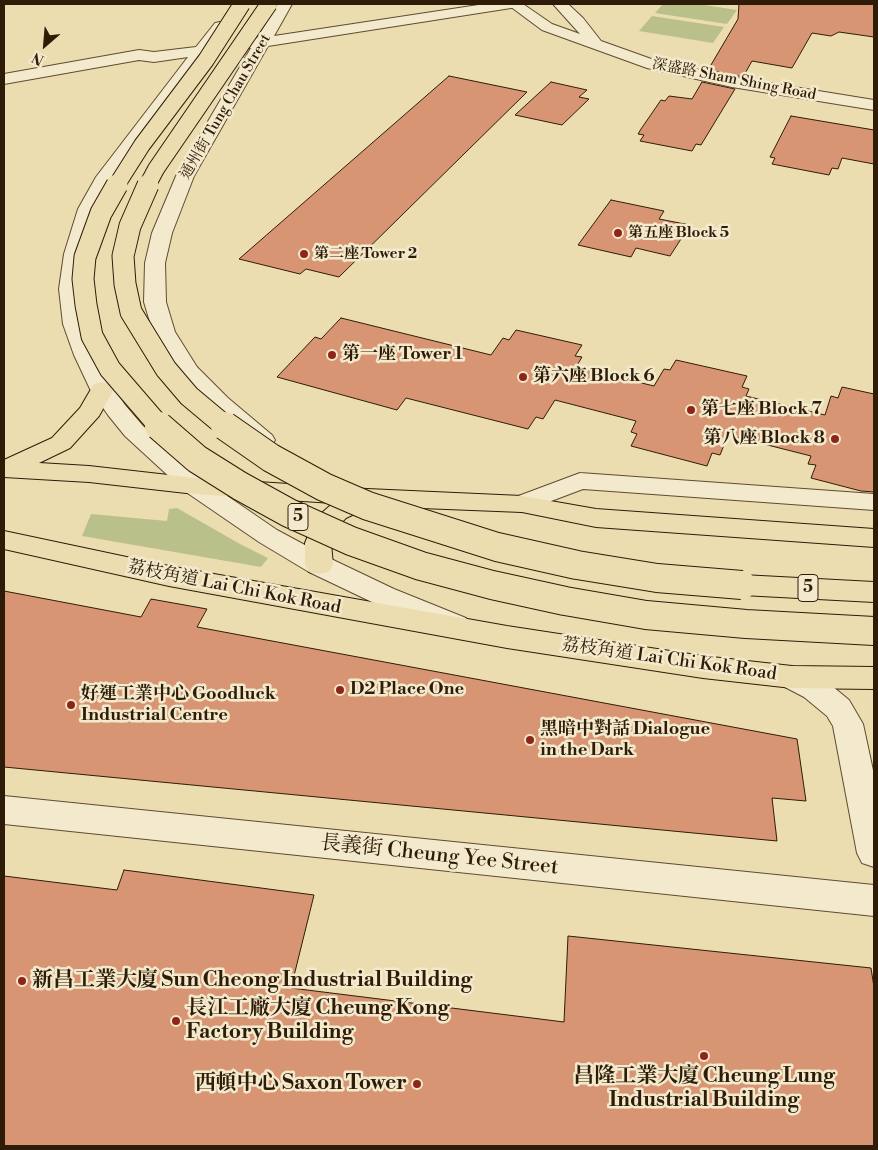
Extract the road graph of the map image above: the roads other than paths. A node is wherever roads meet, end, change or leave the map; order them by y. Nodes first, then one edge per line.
1 (235, 4) edge
2 (242, 4) edge
3 (269, 4) edge
4 (285, 4) edge
5 (512, 4) edge
6 (560, 4) edge
7 (294, 18) dead end
8 (276, 20) junction
9 (214, 36) junction
10 (264, 42) junction
11 (596, 46) junction
12 (203, 51) junction
13 (139, 55) junction
14 (112, 60) junction
15 (4, 79) edge
16 (177, 82) junction
17 (874, 105) edge
18 (102, 389) junction
19 (5, 469) edge
20 (195, 486) junction
21 (367, 497) junction
22 (874, 502) edge
23 (522, 504) junction
24 (874, 538) edge
25 (4, 540) edge
26 (319, 565) junction
27 (874, 592) edge
28 (466, 629) junction
29 (874, 631) edge
30 (792, 677) junction
31 (874, 678) edge
32 (4, 810) edge
33 (874, 853) edge
34 (874, 901) edge

1 - 9 street
2 - 29 main road, 5, bridge
3 - 27 main road, 5, bridge
4 - 8 street, 通州街 Tung Chau Street
5 - 10 street
5 - 11 street, 深盛路 Sham Shing Road
6 - 11 street
7 - 8 street
8 - 9 street
8 - 10 street, 通州街 Tung Chau Street
9 - 12 street
9 - 13 street
10 - 12 street
10 - 21 street, 通州街 Tung Chau Street
11 - 17 street, 深盛路 Sham Shing Road
12 - 13 street
12 - 16 street
13 - 14 street
14 - 15 street
14 - 16 street
16 - 18 street
18 - 19 main road
18 - 20 street
19 - 20 main road, 荔枝角道 Lai Chi Kok Road
20 - 21 main road, 荔枝角道 Lai Chi Kok Road
20 - 26 street, 荔枝角道 Lai Chi Kok Road
21 - 23 main road, 荔枝角道 Lai Chi Kok Road
21 - 26 main road
22 - 23 street, 荔枝角道 Lai Chi Kok Road
23 - 24 main road, 荔枝角道 Lai Chi Kok Road
25 - 28 main road, 荔枝角道 Lai Chi Kok Road
26 - 28 street, 荔枝角道 Lai Chi Kok Road
28 - 30 main road, 荔枝角道 Lai Chi Kok Road
30 - 31 main road, 荔枝角道 Lai Chi Kok Road
30 - 33 street
32 - 34 street, 長義街 Cheung Yee Street

